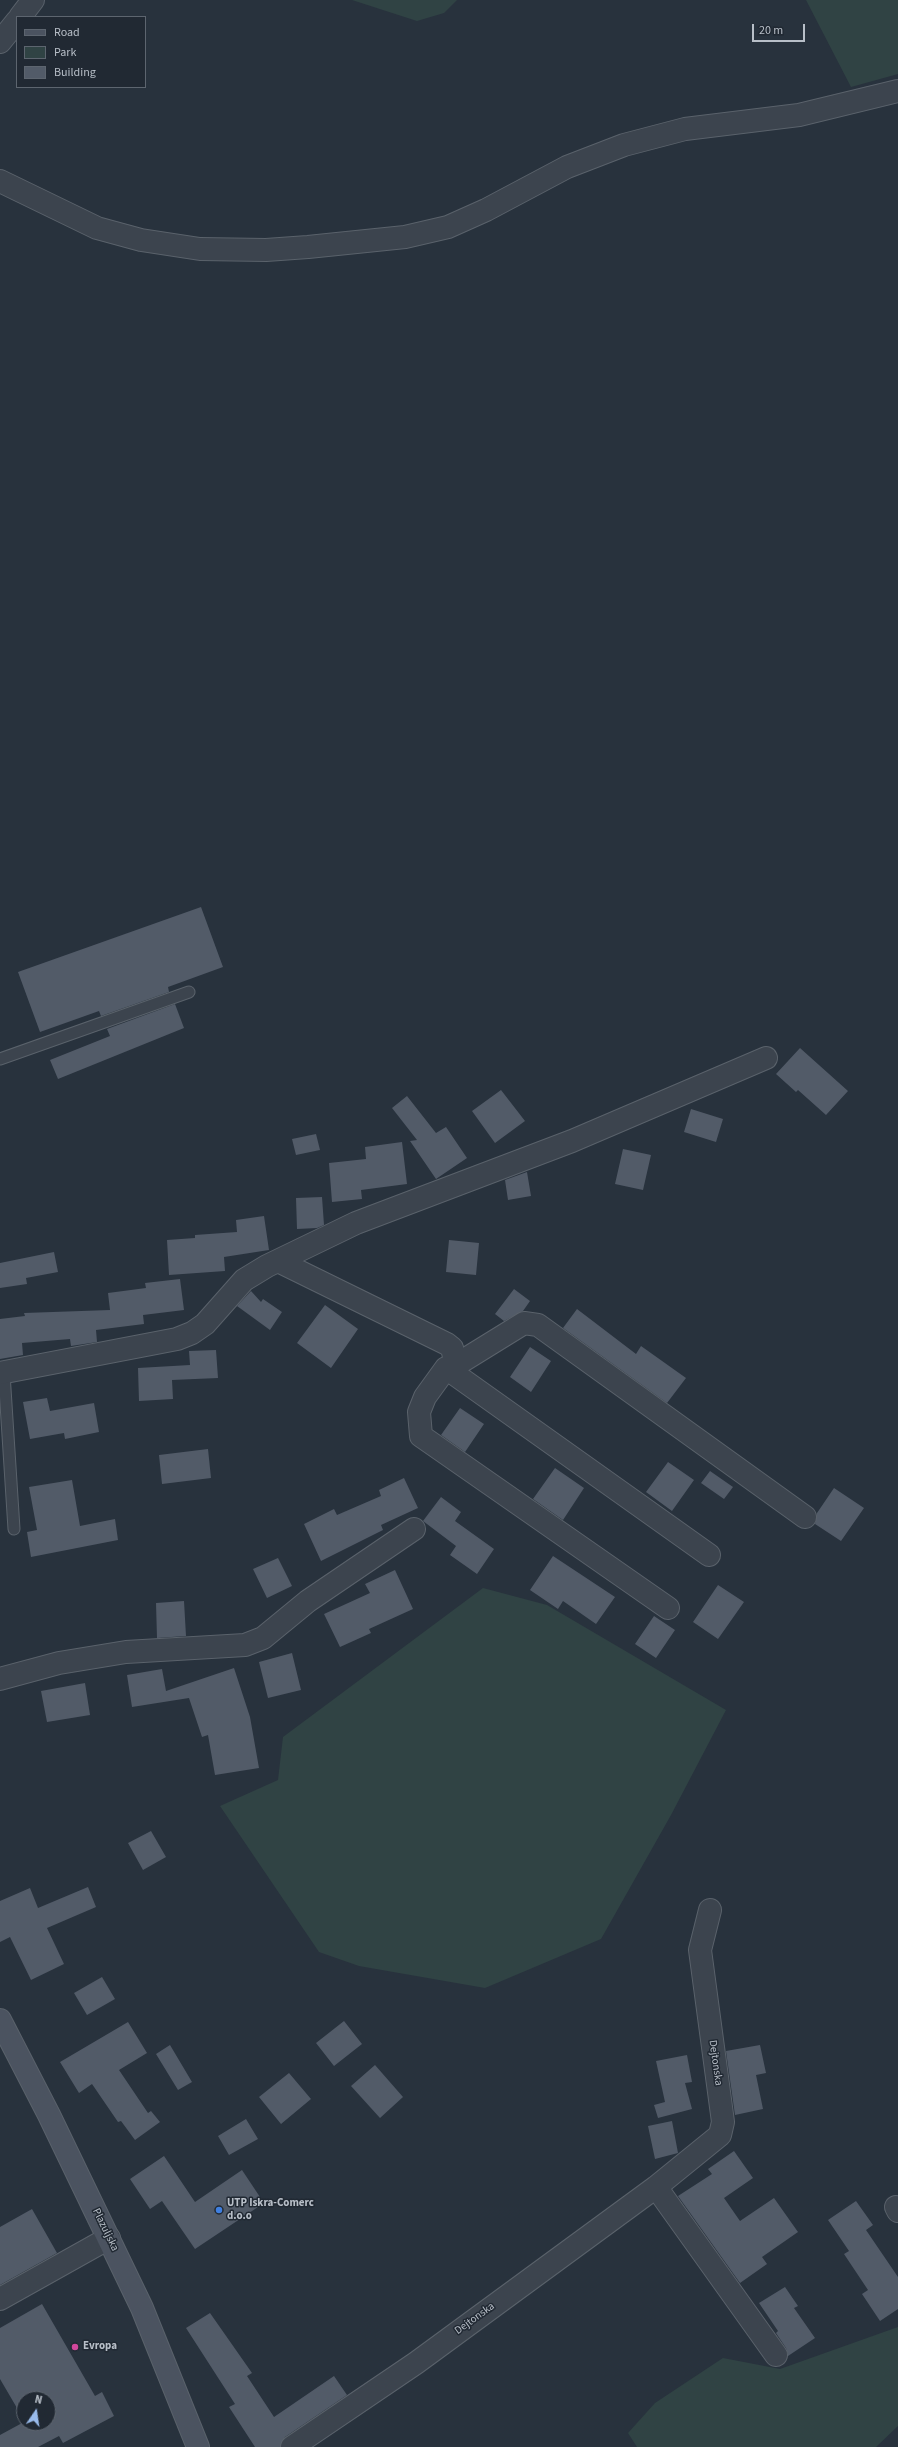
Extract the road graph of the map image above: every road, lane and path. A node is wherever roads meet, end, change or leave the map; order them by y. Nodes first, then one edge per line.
1 (33, 0) edge
2 (21, 16) edge
3 (16, 21) edge
4 (0, 42) edge
5 (898, 91) edge
6 (0, 181) edge
7 (189, 992) dead end
8 (766, 1058) dead end
9 (0, 1059) edge
10 (278, 1260) junction
11 (452, 1366) junction
12 (2, 1373) edge
13 (805, 1517) dead end
14 (14, 1529) dead end
15 (414, 1529) dead end
16 (709, 1555) dead end
17 (668, 1608) dead end
18 (0, 1679) edge
19 (710, 1910) dead end
20 (0, 2020) edge
21 (656, 2187) junction
22 (109, 2238) junction
23 (0, 2299) edge
24 (776, 2355) dead end
25 (198, 2447) edge
26 (292, 2447) edge

1 - 2 street
3 - 4 street
5 - 6 street
7 - 9 lane
8 - 10 street
10 - 11 street
10 - 12 street
11 - 13 street
11 - 16 street
11 - 17 street
12 - 14 lane
15 - 18 street
19 - 21 street, Dejtonska
20 - 22 main road, Plazuljska
21 - 24 street
21 - 26 street, Dejtonska
22 - 23 street
22 - 25 main road, Plazuljska

